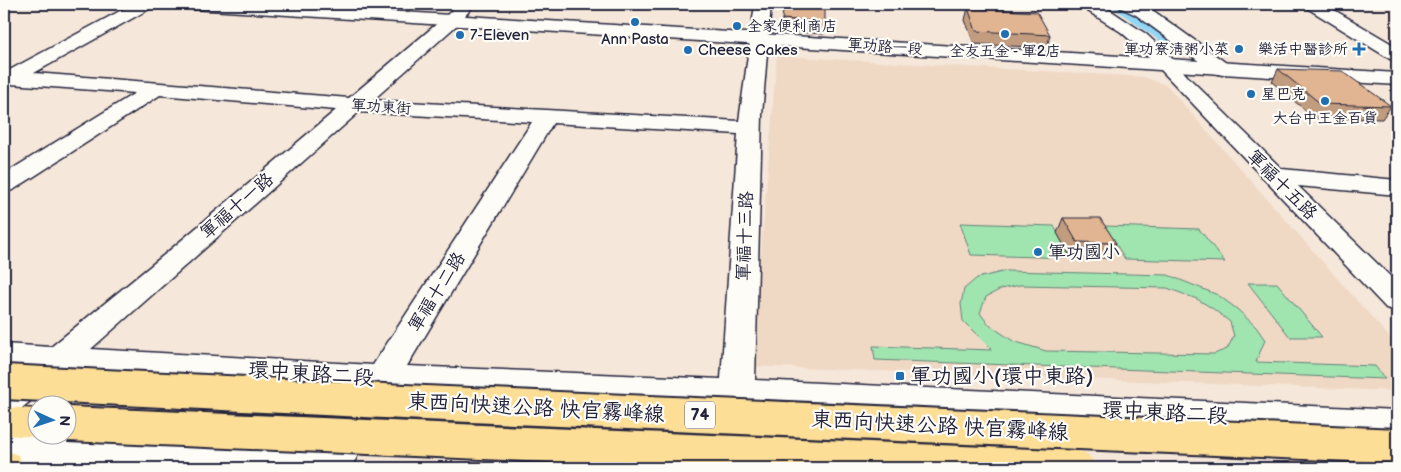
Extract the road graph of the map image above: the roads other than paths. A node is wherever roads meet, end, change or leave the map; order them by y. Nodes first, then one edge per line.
1 (145, 4) edge
2 (193, 4) edge
3 (763, 4) edge
4 (1090, 4) edge
5 (1127, 4) edge
6 (1313, 4) edge
7 (460, 12) edge
8 (757, 39) junction
9 (1397, 55) edge
10 (1169, 66) junction
11 (1222, 68) junction
12 (8, 79) edge
13 (1397, 79) edge
14 (154, 90) junction
15 (354, 105) junction
16 (546, 117) junction
17 (749, 128) junction
18 (1272, 176) junction
19 (4, 185) edge
20 (1397, 187) edge
21 (1397, 300) edge
22 (4, 356) edge
23 (60, 358) junction
24 (382, 378) junction
25 (4, 382) edge
26 (739, 393) junction
27 (4, 403) edge
28 (4, 421) edge
29 (28, 422) edge
30 (78, 424) edge
31 (1397, 424) edge
32 (1397, 446) edge
33 (4, 447) edge
34 (332, 468) edge
35 (732, 468) edge
36 (1077, 468) edge

1 - 12 street
2 - 7 street, 軍功路一段
3 - 8 street, 軍福十三路
4 - 10 street, 軍福十五路
5 - 11 street
6 - 9 street
7 - 8 street, 軍功路一段
7 - 15 street, 軍福十一路
8 - 10 street, 軍功路一段
8 - 17 street, 軍福十三路
10 - 11 street, 軍功路一段
10 - 18 street, 軍福十五路
11 - 13 street, 軍功路一段
12 - 14 street, 軍功東街
14 - 15 street, 軍功東街
14 - 19 street
15 - 16 street, 軍功東街
15 - 23 street, 軍福十一路
16 - 17 street, 軍功東街
16 - 24 street, 軍福十二路
17 - 26 street, 軍福十三路
18 - 20 street
18 - 21 street, 軍福十五路
22 - 23 street, 環中東路二段
23 - 24 street, 環中東路二段
23 - 27 street, 軍福十一路
24 - 26 street, 環中東路二段
24 - 34 street, 軍福十二路
25 - 32 highway, 東西向快速公路 快官霧峰線 / 74, bridge
26 - 31 street, 環中東路二段
26 - 35 street, 軍福十三路
28 - 29 highway
30 - 36 highway, 東西向快速公路 快官霧峰線 / 74, bridge
33 - 34 street

